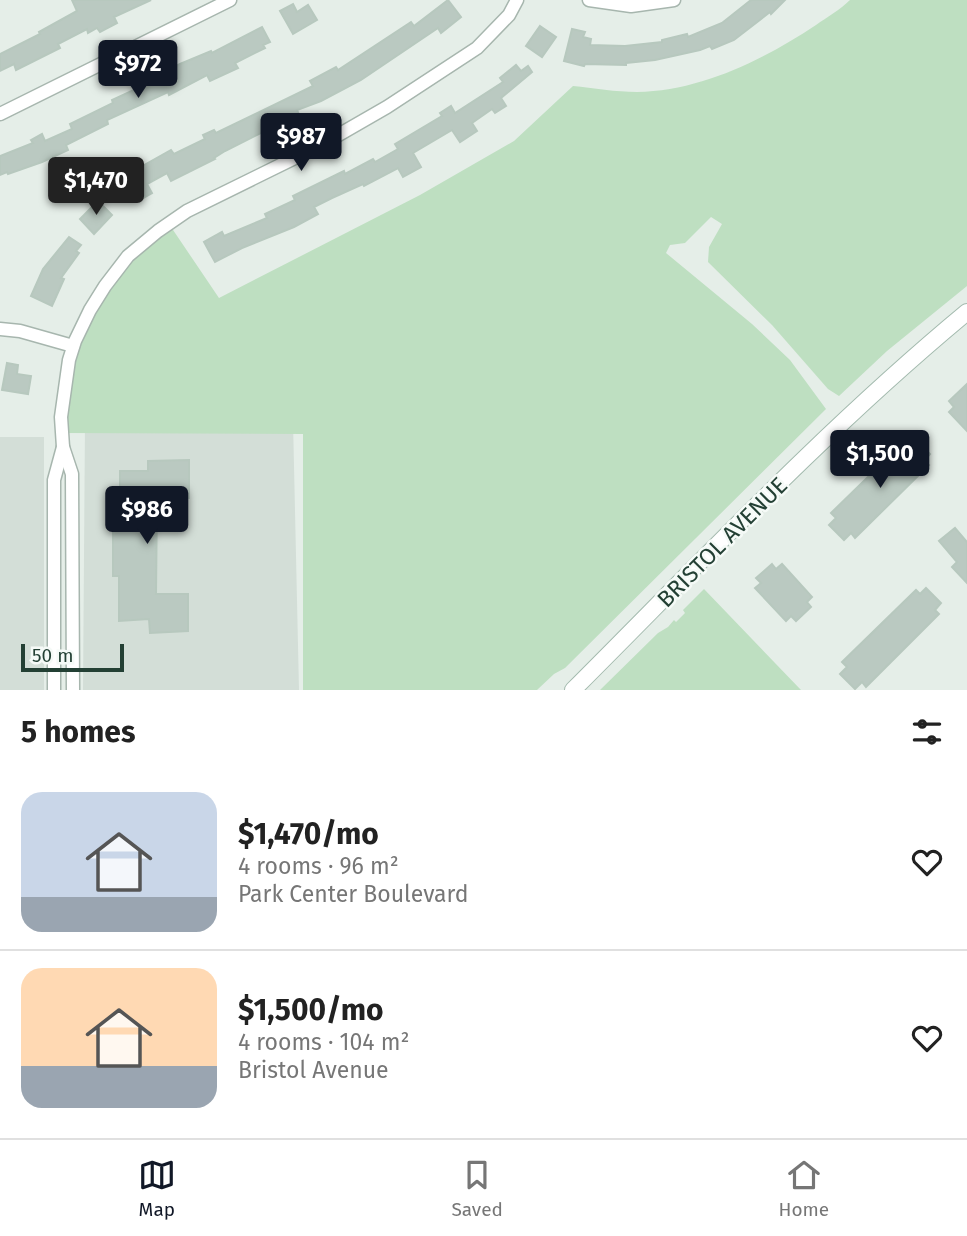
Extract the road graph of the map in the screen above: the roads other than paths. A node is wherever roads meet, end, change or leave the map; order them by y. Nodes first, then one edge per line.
1 (230, 0) edge
2 (517, 0) edge
3 (589, 0) edge
4 (674, 0) edge
5 (0, 114) edge
6 (967, 312) edge
7 (0, 329) edge
8 (73, 346) junction
9 (63, 447) junction
10 (54, 690) edge
11 (74, 690) edge
12 (573, 690) edge

1 - 5 street
2 - 8 street
3 - 4 street
6 - 12 street, BRISTOL AVENUE
7 - 8 street
8 - 9 street
9 - 10 street
9 - 11 street

